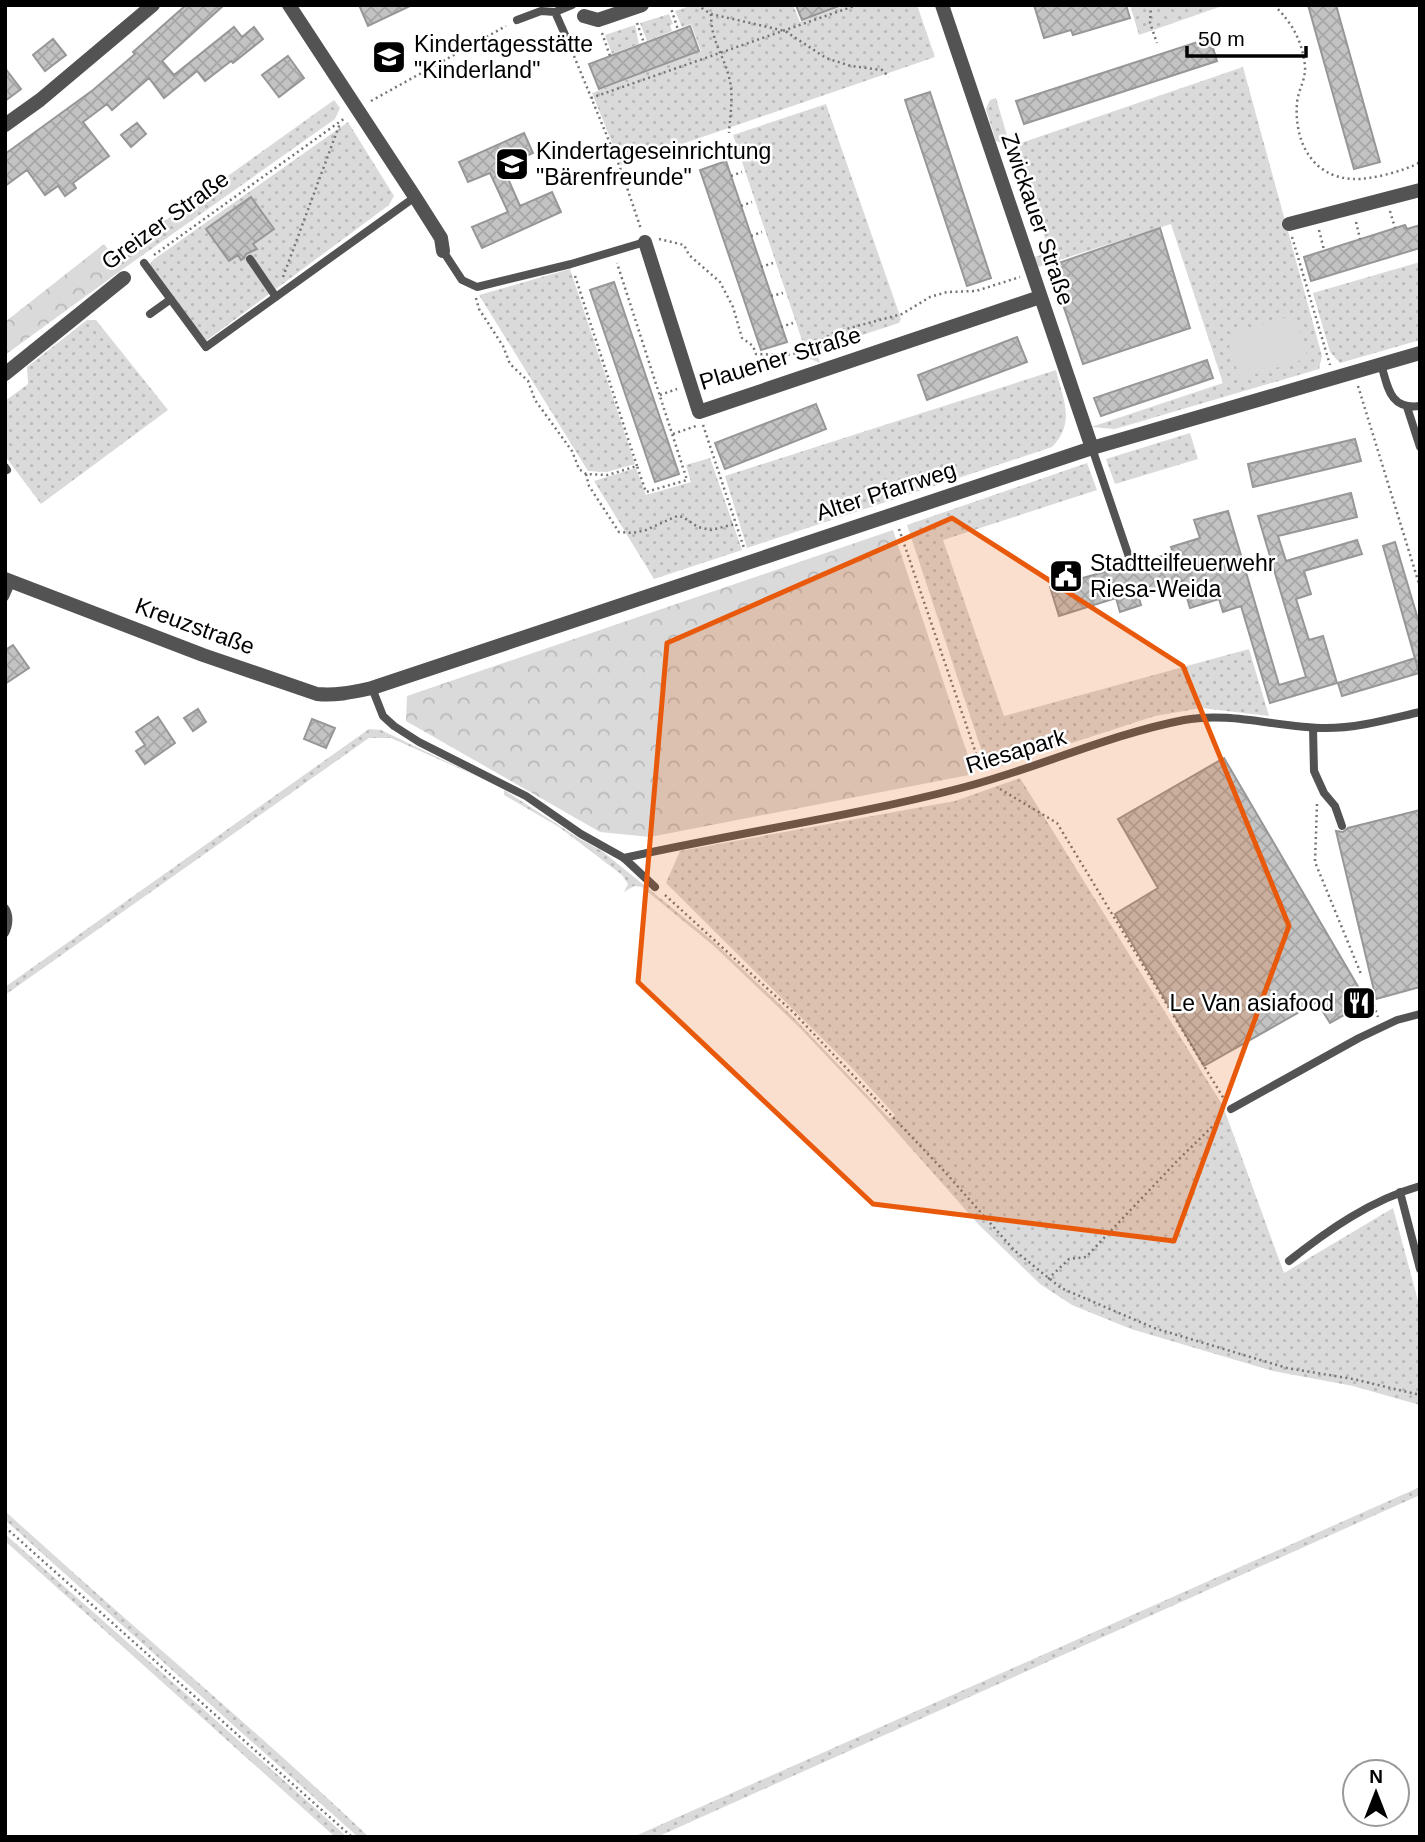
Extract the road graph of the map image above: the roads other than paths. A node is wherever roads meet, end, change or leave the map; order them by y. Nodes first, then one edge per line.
1 (153, 5) edge
2 (289, 5) edge
3 (572, 5) edge
4 (942, 5) edge
5 (637, 7) edge
6 (555, 12) junction
7 (591, 18) road end
8 (517, 20) road end
9 (570, 46) road end
10 (5, 125) edge
11 (1420, 190) edge
12 (415, 197) junction
13 (1289, 224) road end
14 (645, 242) joint
15 (443, 251) joint
16 (250, 259) dead end
17 (144, 263) road end
18 (124, 278) dead end
19 (276, 297) junction
20 (1040, 297) junction
21 (171, 299) junction
22 (150, 314) dead end
23 (1420, 353) edge
24 (1381, 364) junction
25 (5, 374) edge
26 (1420, 406) edge
27 (1407, 407) junction
28 (1420, 447) edge
29 (1092, 448) junction
30 (1129, 557) dead end
31 (9, 580) edge
32 (5, 597) edge
33 (372, 688) junction
34 (1420, 712) edge
35 (1314, 728) junction
36 (1342, 826) dead end
37 (624, 858) junction
38 (655, 887) road end
39 (5, 908) edge
40 (5, 933) edge
41 (1420, 1014) edge
42 (1231, 1109) road end
43 (1420, 1186) edge
44 (1400, 1192) junction
45 (1289, 1261) dead end
46 (1420, 1269) edge

1 - 10 street
2 - 12 street
3 - 6 lane
4 - 20 street, Zwickauer Straße
5 - 7 street
6 - 8 lane
6 - 9 lane
11 - 13 street
12 - 15 street
12 - 19 lane
14 - 15 lane
14 - 20 street, Plauener Straße
16 - 19 lane
17 - 21 lane
18 - 25 street, Greizer Straße
19 - 21 lane
20 - 29 street, Zwickauer Straße
21 - 22 lane
23 - 24 street, Alter Pfarrweg
24 - 27 lane
24 - 29 street, Alter Pfarrweg
26 - 27 lane
27 - 28 lane
29 - 30 lane
29 - 33 street, Alter Pfarrweg
31 - 32 lane
31 - 33 street, Kreuzstraße
33 - 37 lane
34 - 35 lane, Riesapark
35 - 36 lane
35 - 37 lane, Riesapark
37 - 38 lane
39 - 40 lane
41 - 42 lane
43 - 44 lane
44 - 45 lane
44 - 46 lane

